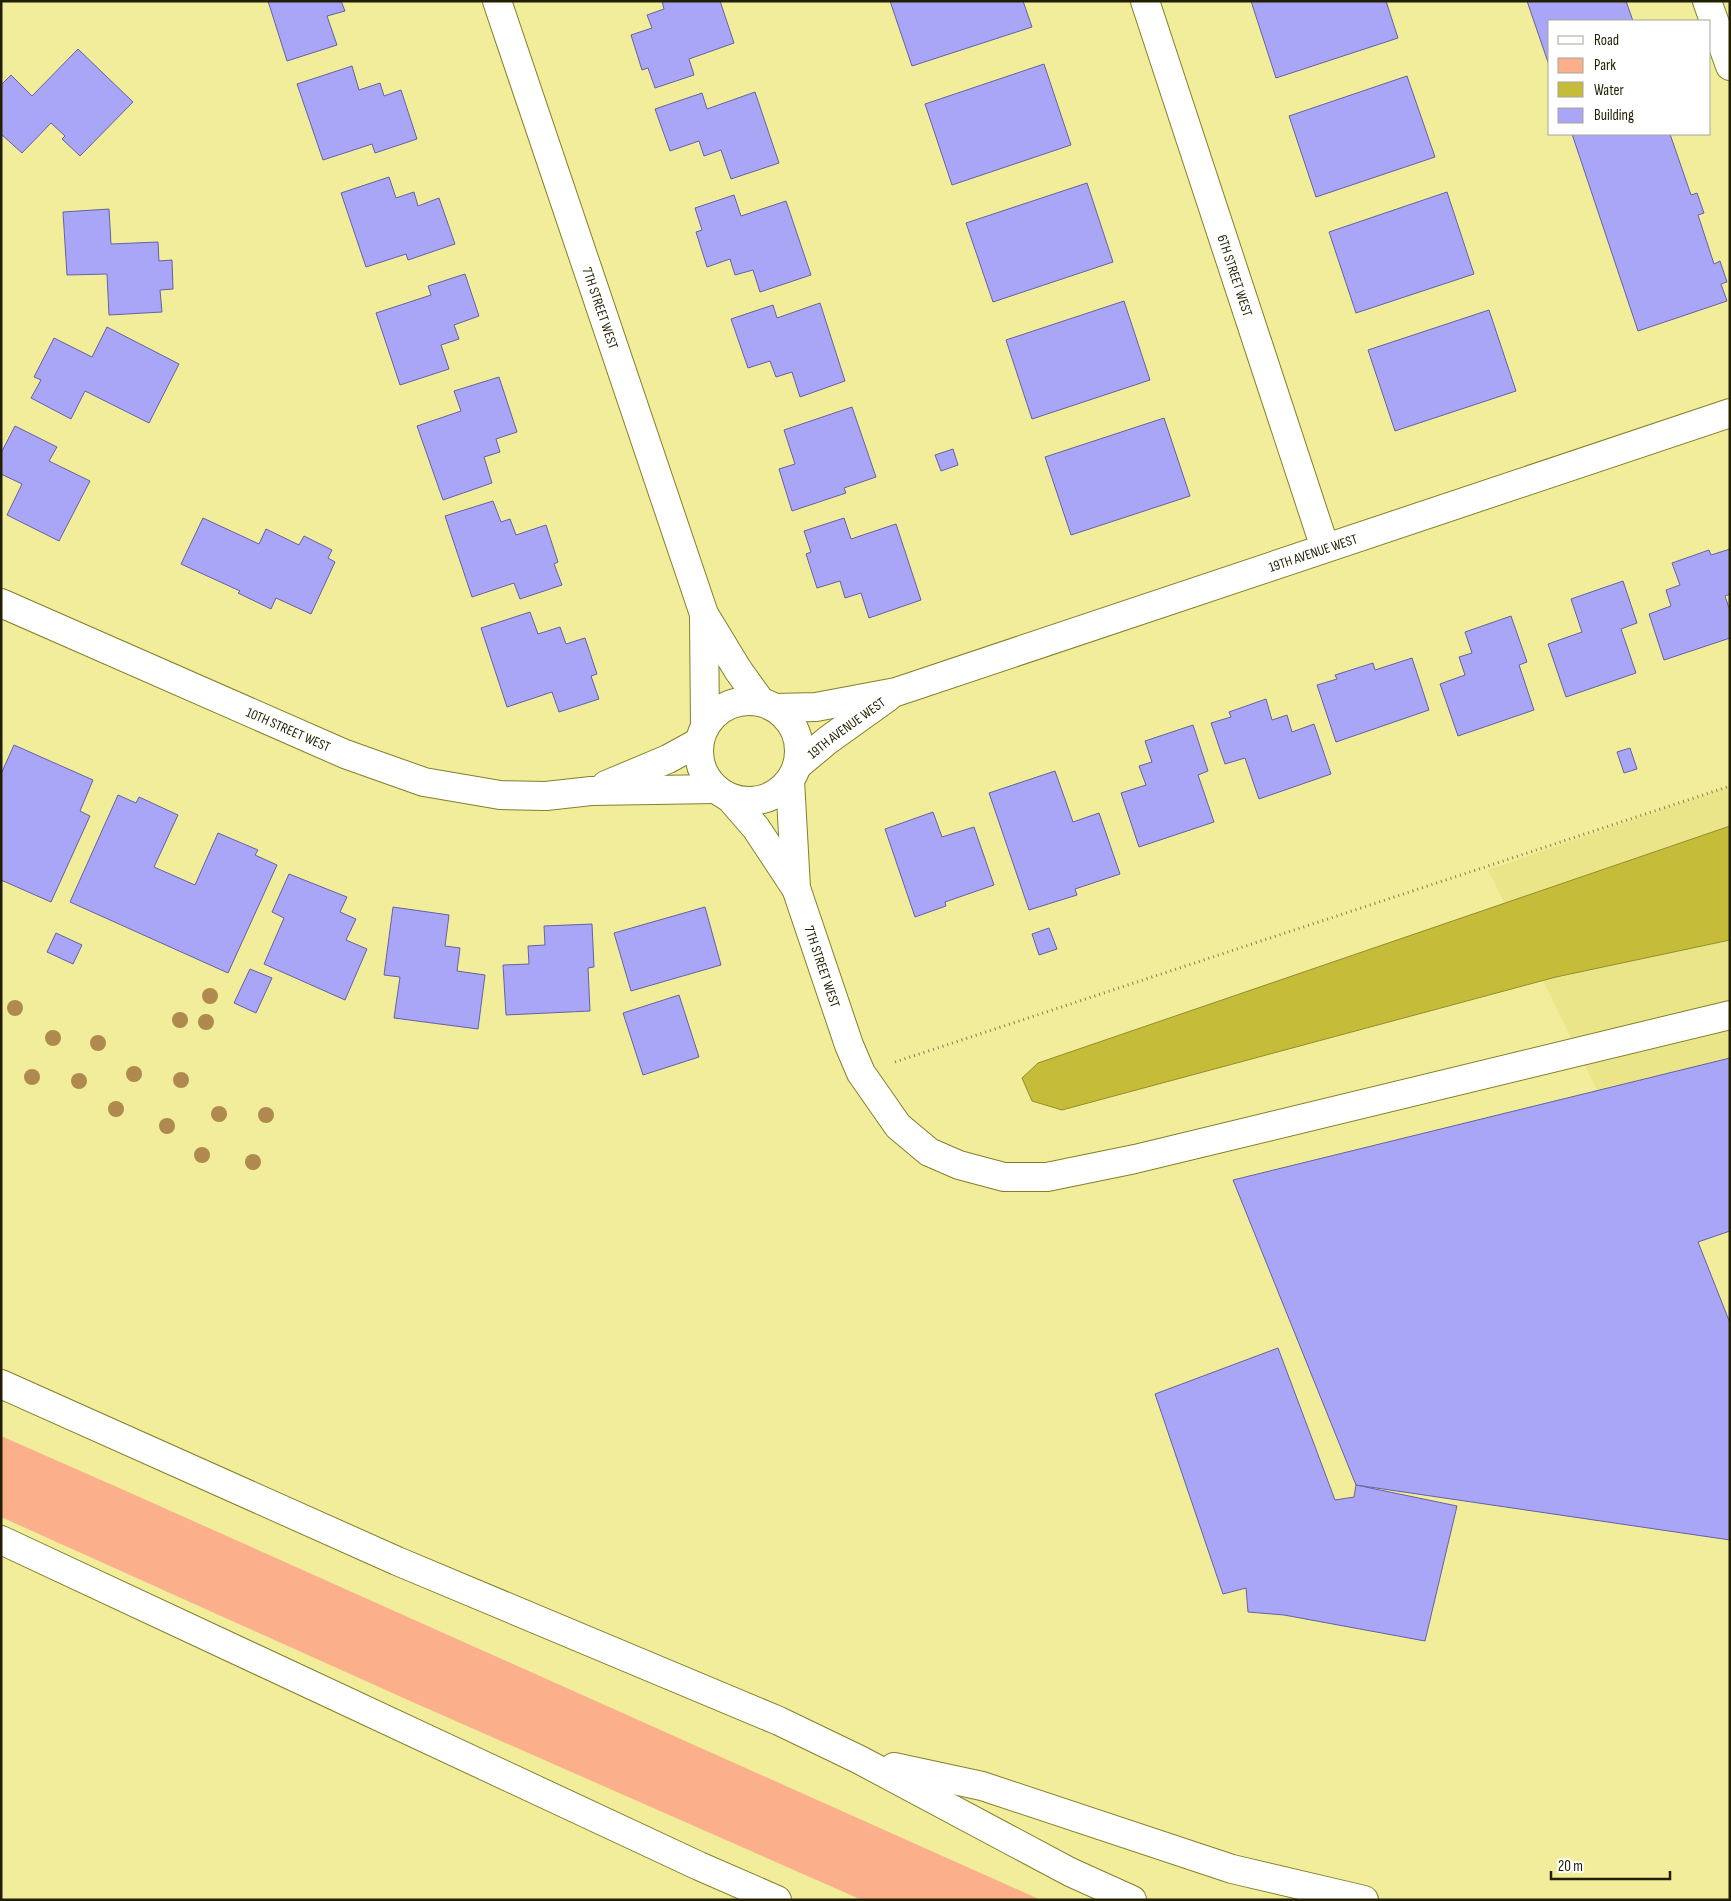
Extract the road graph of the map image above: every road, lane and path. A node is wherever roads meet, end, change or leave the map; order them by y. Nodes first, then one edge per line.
1 (497, 1) edge
2 (1146, 1) edge
3 (1707, 1) edge
4 (1730, 66) edge
5 (1730, 413) edge
6 (1325, 548) junction
7 (1, 602) edge
8 (704, 614) junction
9 (896, 692) junction
10 (769, 705) junction
11 (702, 735) junction
12 (794, 773) junction
13 (1730, 786) edge
14 (591, 791) junction
15 (723, 793) junction
16 (796, 888) junction
17 (1730, 1015) edge
18 (861, 1073) junction
19 (1, 1384) edge
20 (1, 1540) edge
21 (860, 1760) junction
22 (698, 1866) junction
23 (755, 1900) edge
24 (777, 1900) edge
25 (1132, 1900) edge
26 (1364, 1900) edge

1 - 8 main road, 7TH STREET WEST
2 - 6 main road, 6TH STREET WEST
3 - 4 main road
5 - 6 main road, 19TH AVENUE WEST
6 - 9 main road, 19TH AVENUE WEST
7 - 14 main road, 10TH STREET WEST
8 - 10 main road, 7TH STREET WEST
8 - 11 main road, 7TH STREET WEST
9 - 10 main road, 19TH AVENUE WEST
9 - 12 main road, 19TH AVENUE WEST
10 - 11 main road
10 - 12 main road
11 - 14 main road, 10TH STREET WEST
11 - 15 main road
12 - 15 main road
12 - 16 main road, 7TH STREET WEST
13 - 18 path
14 - 15 main road, 10TH STREET WEST
15 - 16 main road, 7TH STREET WEST
16 - 18 main road, 7TH STREET WEST
17 - 18 main road, 7TH STREET WEST
19 - 21 main road
20 - 22 main road
21 - 25 main road
21 - 26 main road
22 - 23 main road
22 - 24 main road

